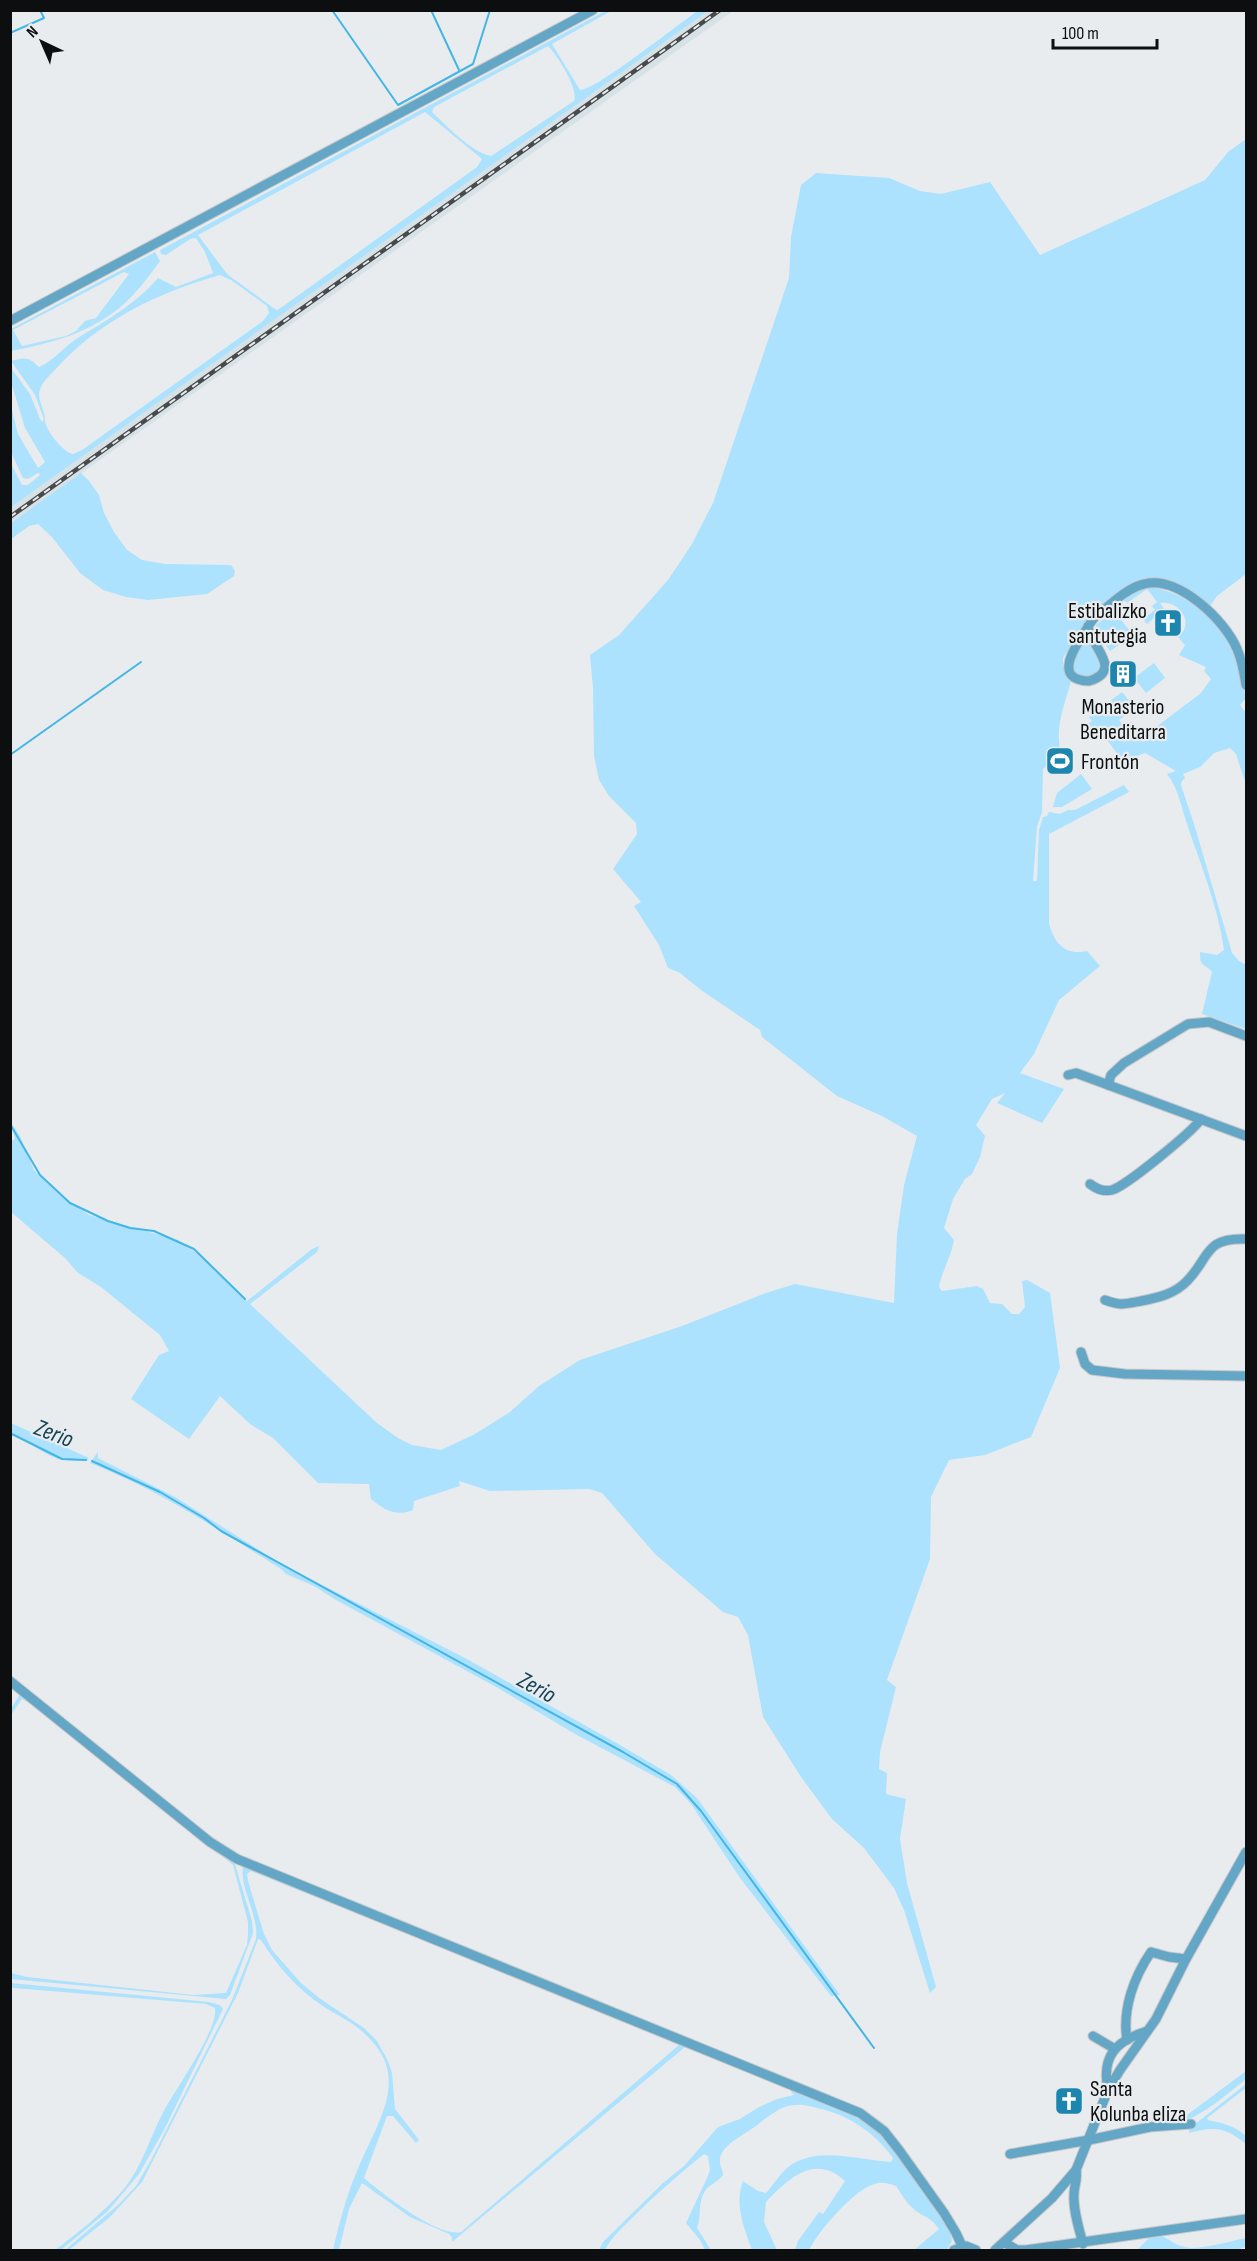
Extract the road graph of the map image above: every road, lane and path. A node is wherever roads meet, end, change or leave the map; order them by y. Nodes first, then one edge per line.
1 (593, 10) edge
2 (10, 321) edge
3 (1088, 627) junction
4 (1246, 685) edge
5 (1246, 1036) edge
6 (1068, 1075) dead end
7 (1107, 1085) junction
8 (1201, 1119) junction
9 (1246, 1136) edge
10 (1090, 1184) dead end
11 (1246, 1239) edge
12 (1105, 1300) dead end
13 (1081, 1352) dead end
14 (1246, 1376) edge
15 (10, 1681) edge
16 (1246, 1852) edge
17 (1243, 1863) edge
18 (1186, 1959) junction
19 (1149, 2030) junction
20 (1093, 2036) dead end
21 (1126, 2040) junction
22 (1115, 2049) junction
23 (1108, 2090) junction
24 (1191, 2124) dead end
25 (1089, 2140) junction
26 (1010, 2154) dead end
27 (1076, 2170) junction
28 (1246, 2220) edge
29 (1005, 2243) junction
30 (1083, 2244) junction
31 (958, 2248) edge
32 (976, 2250) edge
33 (995, 2250) edge

1 - 2 street
3 - 3 street
3 - 4 street
5 - 7 street
6 - 7 street
7 - 8 street
8 - 9 street
8 - 10 street
11 - 12 street
13 - 14 street
15 - 31 street
16 - 17 street
17 - 18 street
18 - 19 street
18 - 21 street
19 - 21 street
19 - 23 street
20 - 22 street
21 - 22 street
22 - 23 street
23 - 25 street
24 - 25 street
25 - 26 street
25 - 27 street
27 - 29 street
27 - 30 street
28 - 30 street
29 - 30 street
29 - 33 street
31 - 32 street

